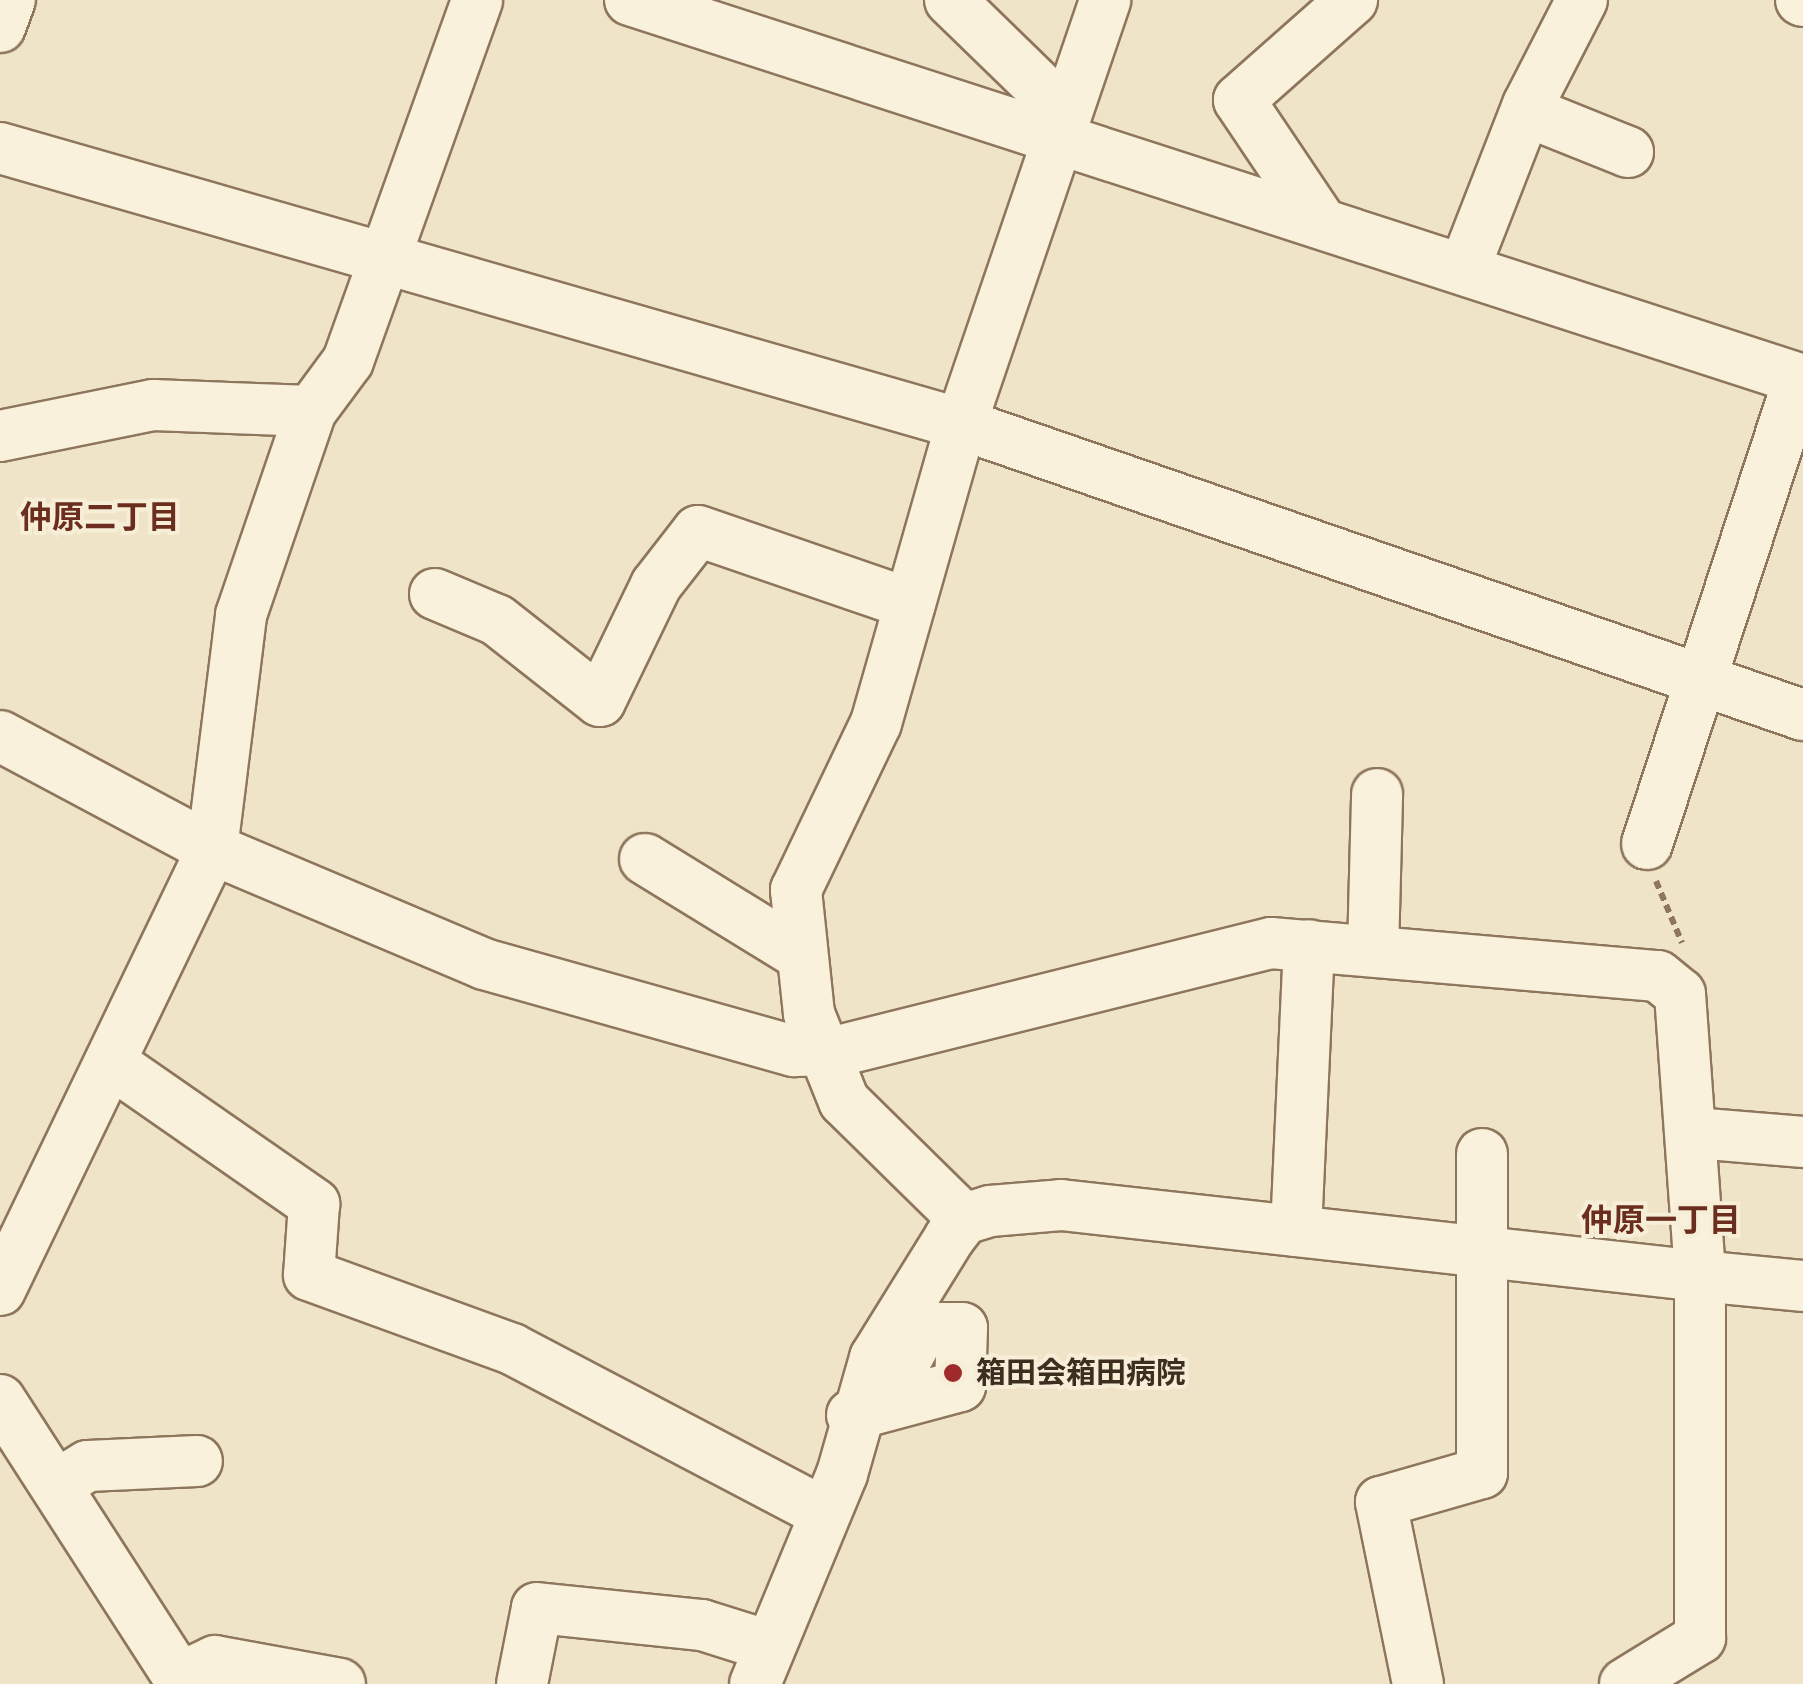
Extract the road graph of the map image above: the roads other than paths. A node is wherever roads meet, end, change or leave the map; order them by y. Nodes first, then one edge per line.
1 (10, 0) edge
2 (477, 0) edge
3 (630, 0) edge
4 (950, 0) edge
5 (1106, 0) edge
6 (1352, 0) edge
7 (1582, 0) edge
8 (0, 27) edge
9 (1526, 112) junction
10 (1060, 123) junction
11 (0, 148) edge
12 (1628, 152) dead end
13 (1322, 222) junction
14 (385, 258) junction
15 (1464, 269) junction
16 (1801, 379) edge
17 (312, 410) junction
18 (962, 424) junction
19 (0, 436) edge
20 (435, 594) dead end
21 (910, 604) junction
22 (1700, 680) junction
23 (1803, 715) edge
24 (0, 736) edge
25 (1376, 794) dead end
26 (1647, 844) road end
27 (212, 850) junction
28 (646, 859) dead end
29 (1309, 945) junction
30 (1373, 951) junction
31 (801, 956) junction
32 (821, 1052) junction
33 (110, 1062) junction
34 (1694, 1133) junction
35 (1803, 1142) edge
36 (1482, 1154) dead end
37 (964, 1219) junction
38 (1296, 1231) junction
39 (1480, 1251) junction
40 (1700, 1276) junction
41 (1803, 1286) edge
42 (0, 1290) edge
43 (0, 1400) edge
44 (197, 1461) dead end
45 (57, 1485) junction
46 (822, 1512) junction
47 (761, 1665) edge
48 (181, 1681) edge
49 (340, 1684) edge
50 (522, 1684) edge
51 (1418, 1684) edge
52 (1625, 1684) edge

1 - 8 street
2 - 14 street
3 - 10 street
4 - 10 street
5 - 10 street
6 - 13 street
7 - 9 street
9 - 12 street
9 - 15 street
10 - 13 street
10 - 18 street
11 - 14 street
13 - 15 street
14 - 17 street
14 - 18 street
15 - 16 street
16 - 22 street
17 - 19 street
17 - 27 street
18 - 21 street
18 - 22 street
20 - 21 street
21 - 31 street
22 - 23 street
22 - 26 street
24 - 27 street
25 - 30 street
27 - 32 street
27 - 33 street
28 - 31 street
29 - 30 street
29 - 32 street
29 - 38 street
30 - 34 street
31 - 32 street
32 - 37 street
33 - 42 street
33 - 46 street
34 - 35 street
34 - 40 street
36 - 39 street
37 - 38 street
37 - 46 street
38 - 39 street
39 - 40 street
39 - 51 street
40 - 41 street
40 - 52 street
43 - 45 street
44 - 45 street
45 - 48 street
46 - 47 street
47 - 50 street
48 - 49 street

